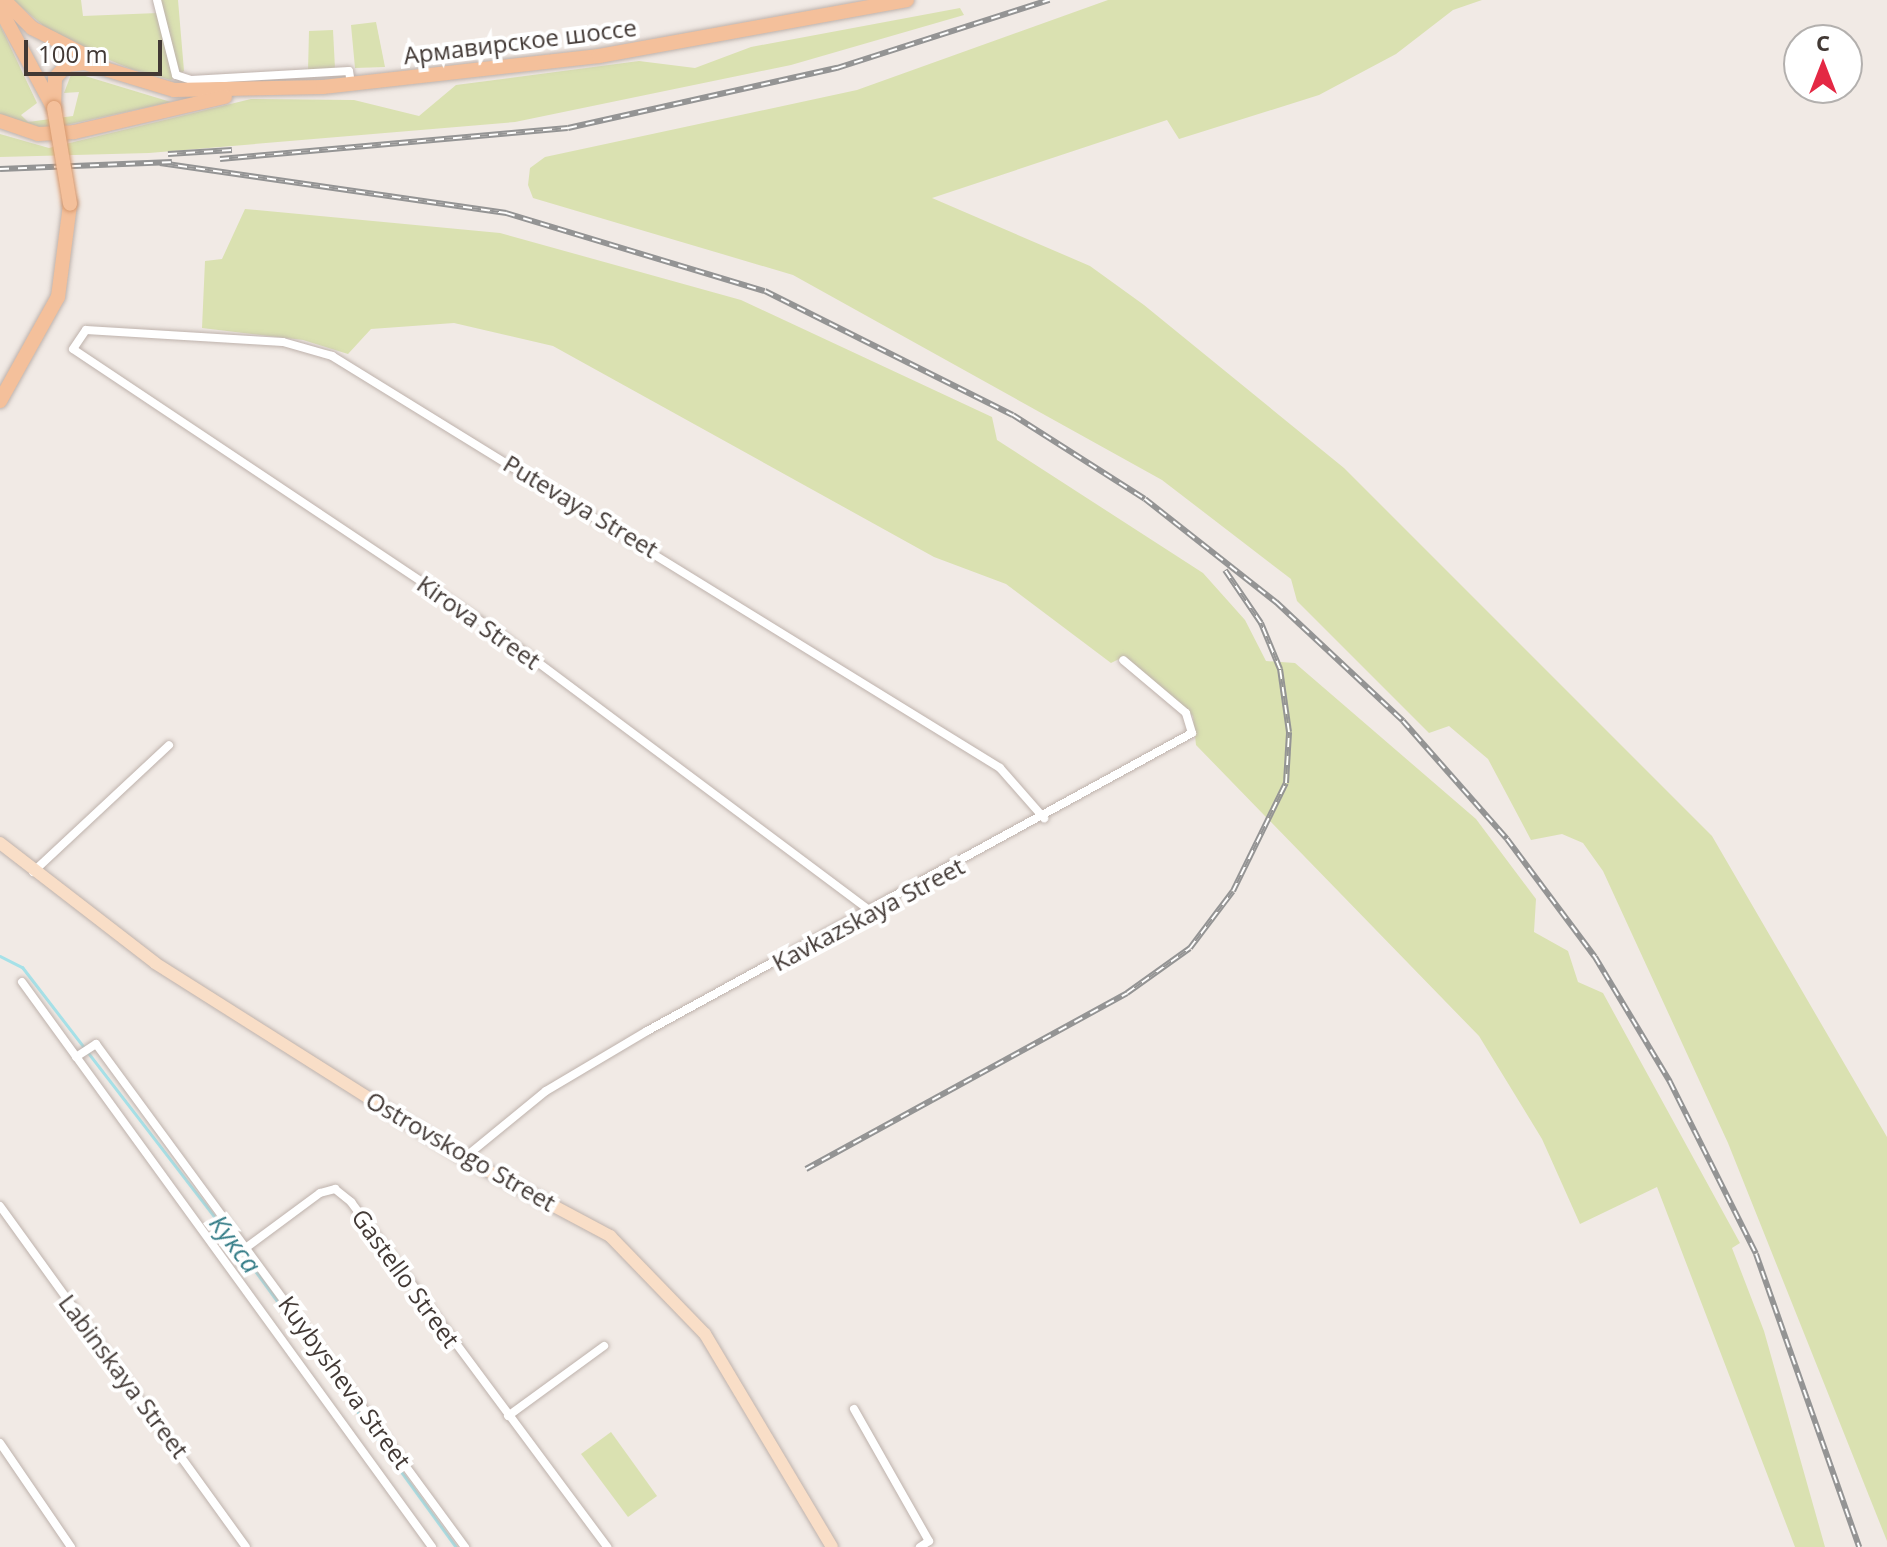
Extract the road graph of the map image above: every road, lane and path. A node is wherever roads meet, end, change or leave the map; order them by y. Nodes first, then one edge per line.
1 (4, 0) edge
2 (157, 0) edge
3 (907, 0) edge
4 (849, 5) edge
5 (0, 9) edge
6 (136, 78) junction
7 (351, 84) junction
8 (253, 91) junction
9 (54, 108) junction
10 (0, 121) edge
11 (73, 349) joint
12 (0, 401) edge
13 (1123, 660) dead end
14 (169, 745) dead end
15 (1044, 818) junction
16 (0, 843) edge
17 (33, 872) junction
18 (873, 913) junction
19 (22, 982) dead end
20 (83, 1052) junction
21 (464, 1158) junction
22 (0, 1206) edge
23 (247, 1247) junction
24 (604, 1346) dead end
25 (854, 1409) dead end
26 (508, 1416) junction
27 (0, 1443) edge
28 (71, 1547) edge
29 (246, 1547) edge
30 (432, 1547) edge
31 (465, 1547) edge
32 (607, 1547) edge
33 (832, 1547) edge
34 (920, 1547) edge

1 - 6 main road
2 - 7 street
3 - 4 main road, Армавирское шоссе
4 - 7 main road, Армавирское шоссе
5 - 9 main road
6 - 8 main road, Армавирское шоссе
6 - 9 main road
7 - 8 main road, Армавирское шоссе
8 - 10 main road
9 - 12 main road, bridge
11 - 15 street, Putevaya Street
11 - 18 street, Kirova Street
13 - 15 street, Kavkazskaya Street
14 - 17 street
15 - 18 street, Kavkazskaya Street
16 - 17 street, Ostrovskogo Street
17 - 21 street, Ostrovskogo Street
18 - 21 street, Kavkazskaya Street
19 - 20 street, Kuybysheva Street
20 - 23 street, Kuybysheva Street
20 - 30 street, Kuybysheva Street
21 - 33 street, Ostrovskogo Street
22 - 29 street, Labinskaya Street
23 - 26 street, Gastello Street
23 - 31 street, Kuybysheva Street
24 - 26 street
25 - 34 street
26 - 32 street, Gastello Street
27 - 28 street

